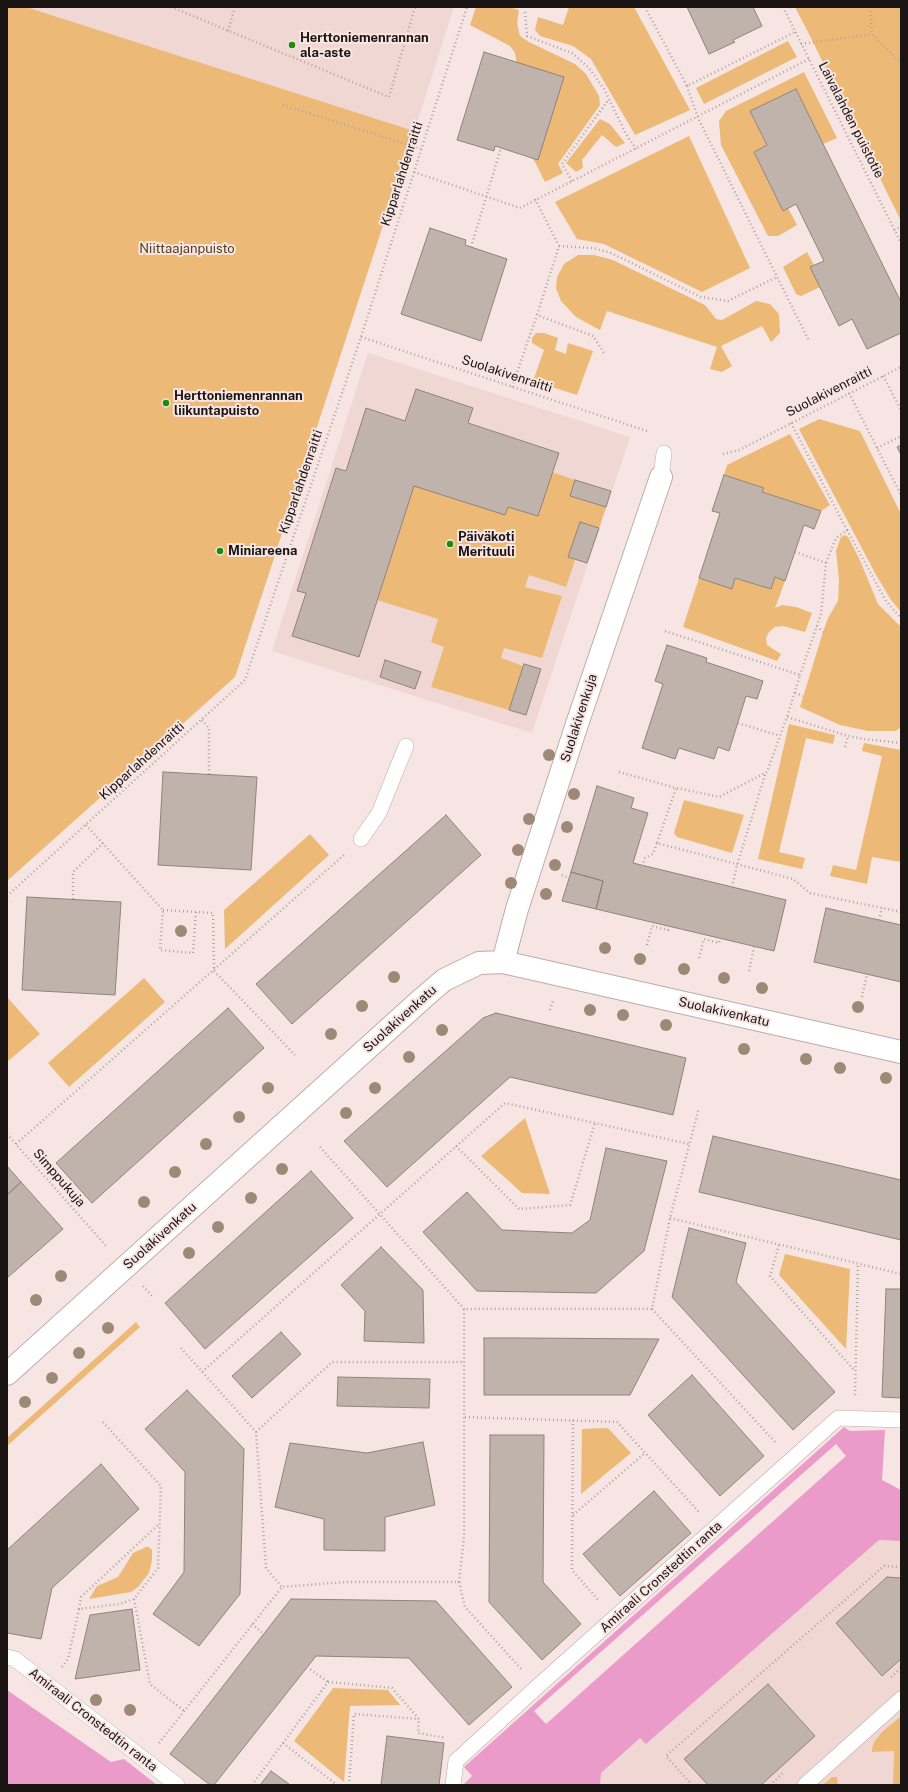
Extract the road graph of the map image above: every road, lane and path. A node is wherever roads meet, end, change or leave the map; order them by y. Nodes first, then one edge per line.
1 (170, 7) edge
2 (235, 7) edge
3 (415, 7) edge
4 (467, 7) edge
5 (644, 7) edge
6 (783, 7) edge
7 (870, 7) edge
8 (525, 12) dead end
9 (228, 31) junction
10 (795, 32) junction
11 (872, 34) junction
12 (801, 44) junction
13 (809, 59) junction
14 (901, 63) edge
15 (687, 86) junction
16 (609, 99) junction
17 (283, 105) dead end
18 (698, 118) junction
19 (502, 148) dead end
20 (421, 149) junction
21 (636, 149) junction
22 (414, 172) junction
23 (572, 181) junction
24 (487, 197) junction
25 (535, 199) junction
26 (901, 226) edge
27 (894, 230) junction
28 (901, 243) edge
29 (558, 246) junction
30 (471, 247) dead end
31 (777, 277) junction
32 (537, 314) junction
33 (360, 337) junction
34 (810, 342) dead end
35 (604, 353) dead end
36 (901, 367) edge
37 (883, 376) junction
38 (512, 387) junction
39 (850, 393) junction
40 (901, 410) edge
41 (790, 423) junction
42 (647, 431) dead end
43 (901, 436) edge
44 (877, 448) junction
45 (664, 453) dead end
46 (723, 454) dead end
47 (661, 477) joint
48 (901, 496) edge
49 (847, 530) junction
50 (795, 552) dead end
51 (826, 562) junction
52 (901, 618) edge
53 (817, 626) junction
54 (665, 631) dead end
55 (823, 632) dead end
56 (800, 675) junction
57 (795, 693) junction
58 (803, 696) dead end
59 (788, 717) junction
60 (202, 720) junction
61 (738, 723) dead end
62 (780, 736) junction
63 (848, 736) junction
64 (901, 743) edge
65 (406, 746) dead end
66 (845, 747) dead end
67 (619, 772) dead end
68 (767, 772) junction
69 (209, 774) dead end
70 (676, 788) junction
71 (86, 825) junction
72 (361, 839) joint
73 (657, 843) junction
74 (103, 844) junction
75 (737, 865) junction
76 (642, 866) dead end
77 (562, 875) dead end
78 (569, 878) dead end
79 (732, 887) dead end
80 (7, 896) edge
81 (73, 899) dead end
82 (882, 908) junction
83 (163, 910) junction
84 (196, 912) junction
85 (901, 912) edge
86 (879, 920) dead end
87 (669, 926) dead end
88 (720, 939) dead end
89 (647, 946) dead end
90 (754, 947) dead end
91 (699, 958) dead end
92 (503, 962) junction
93 (214, 971) junction
94 (749, 971) dead end
95 (867, 974) dead end
96 (862, 997) dead end
97 (901, 1052) edge
98 (295, 1055) dead end
99 (699, 1108) dead end
100 (595, 1123) junction
101 (7, 1134) edge
102 (16, 1144) junction
103 (689, 1144) junction
104 (456, 1146) junction
105 (320, 1147) dead end
106 (379, 1213) junction
107 (670, 1218) junction
108 (95, 1235) dead end
109 (779, 1245) junction
110 (858, 1264) junction
111 (901, 1274) edge
112 (464, 1309) junction
113 (652, 1309) junction
114 (181, 1348) dead end
115 (464, 1362) junction
116 (855, 1371) junction
117 (202, 1372) junction
118 (7, 1374) edge
119 (855, 1399) dead end
120 (465, 1417) junction
121 (101, 1420) dead end
122 (573, 1420) junction
123 (901, 1420) edge
124 (256, 1432) junction
125 (645, 1453) junction
126 (792, 1460) junction
127 (573, 1515) junction
128 (702, 1515) dead end
129 (160, 1524) junction
130 (901, 1566) edge
131 (459, 1582) junction
132 (282, 1587) junction
133 (134, 1599) junction
134 (603, 1605) dead end
135 (79, 1609) junction
136 (252, 1624) junction
137 (264, 1634) dead end
138 (7, 1658) edge
139 (68, 1659) dead end
140 (307, 1667) dead end
141 (328, 1682) junction
142 (537, 1687) junction
143 (901, 1699) edge
144 (184, 1711) junction
145 (419, 1719) junction
146 (445, 1738) dead end
147 (283, 1743) junction
148 (146, 1760) junction
149 (177, 1785) edge
150 (252, 1785) edge
151 (337, 1785) edge
152 (349, 1785) edge
153 (453, 1785) edge
154 (692, 1785) edge
155 (805, 1785) edge

1 - 9 path
2 - 9 path
3 - 9 path
4 - 20 path, Kipparlahdenraitti
5 - 15 path
6 - 10 path, Laivalahden puistotie
7 - 11 path
8 - 16 path
10 - 12 path, Laivalahden puistotie
10 - 15 path
11 - 12 path
11 - 14 path
12 - 13 path, Laivalahden puistotie
13 - 18 path
13 - 27 path, Laivalahden puistotie
15 - 18 path
16 - 21 path
16 - 23 path
17 - 20 path
18 - 21 path
18 - 31 path
19 - 24 path
20 - 22 path, Kipparlahdenraitti
21 - 23 path
22 - 24 path
22 - 33 path, Kipparlahdenraitti
23 - 25 path
24 - 25 path
24 - 30 path
25 - 29 path
26 - 27 path
27 - 28 path, Laivalahden puistotie
29 - 31 path
29 - 32 path
31 - 34 path
32 - 35 path
32 - 38 path
33 - 38 path, Suolakivenraitti
33 - 60 path, Kipparlahdenraitti
36 - 37 path, Suolakivenraitti
37 - 39 path, Suolakivenraitti
37 - 40 path
38 - 42 path, Suolakivenraitti
39 - 41 path, Suolakivenraitti
39 - 44 path
41 - 46 path, Suolakivenraitti
41 - 49 path
43 - 44 path
44 - 48 path
45 - 47 lane
47 - 92 street, Suolakivenkuja
49 - 51 path
49 - 52 path
50 - 51 path
51 - 53 path
53 - 55 path
53 - 56 path
54 - 56 path
56 - 57 path
57 - 58 path
57 - 59 path
59 - 62 path
59 - 63 path
60 - 69 path
60 - 71 path, Kipparlahdenraitti
61 - 62 path
62 - 68 path
63 - 64 path
63 - 66 path
65 - 72 lane
67 - 70 path
68 - 70 path
68 - 75 path
70 - 73 path
71 - 74 path
71 - 80 path, Kipparlahdenraitti
72 - 93 path
73 - 75 path
73 - 76 path
74 - 81 path
74 - 83 path
75 - 79 path
75 - 82 path
77 - 78 path
82 - 85 path
82 - 86 path
83 - 84 path
83 - 84 path
84 - 93 path
87 - 89 path
88 - 91 path
90 - 94 path
92 - 97 street, Suolakivenkatu
92 - 118 street, Suolakivenkatu
93 - 98 path
93 - 102 path
95 - 96 path
99 - 103 path
100 - 103 path
100 - 104 path
100 - 104 path
101 - 102 path, Simppukuja
102 - 108 path, Simppukuja
103 - 107 path
104 - 106 path
105 - 106 path
106 - 112 path
106 - 117 path
107 - 109 path
107 - 113 path
109 - 110 path
109 - 116 path
110 - 111 path
110 - 116 path
112 - 113 path
112 - 115 path
113 - 126 path
114 - 117 path
115 - 120 path
115 - 124 path
116 - 119 path
117 - 124 path
120 - 122 path
120 - 131 path
121 - 129 path
122 - 125 path
122 - 127 path
123 - 126 lane, Amiraali Cronstedtin ranta
124 - 132 path
125 - 127 path
125 - 128 path
126 - 142 lane, Amiraali Cronstedtin ranta
127 - 134 path
129 - 133 path
129 - 135 path
130 - 154 path
131 - 132 path
131 - 142 path
132 - 136 path
133 - 135 path
133 - 144 path
135 - 139 path
136 - 137 path
136 - 144 path
138 - 148 lane, Amiraali Cronstedtin ranta
140 - 141 path
141 - 145 path
141 - 147 path
142 - 153 lane, Amiraali Cronstedtin ranta
143 - 155 lane
144 - 148 path
145 - 146 path
145 - 152 path
147 - 150 path
147 - 151 path
148 - 149 lane, Amiraali Cronstedtin ranta

